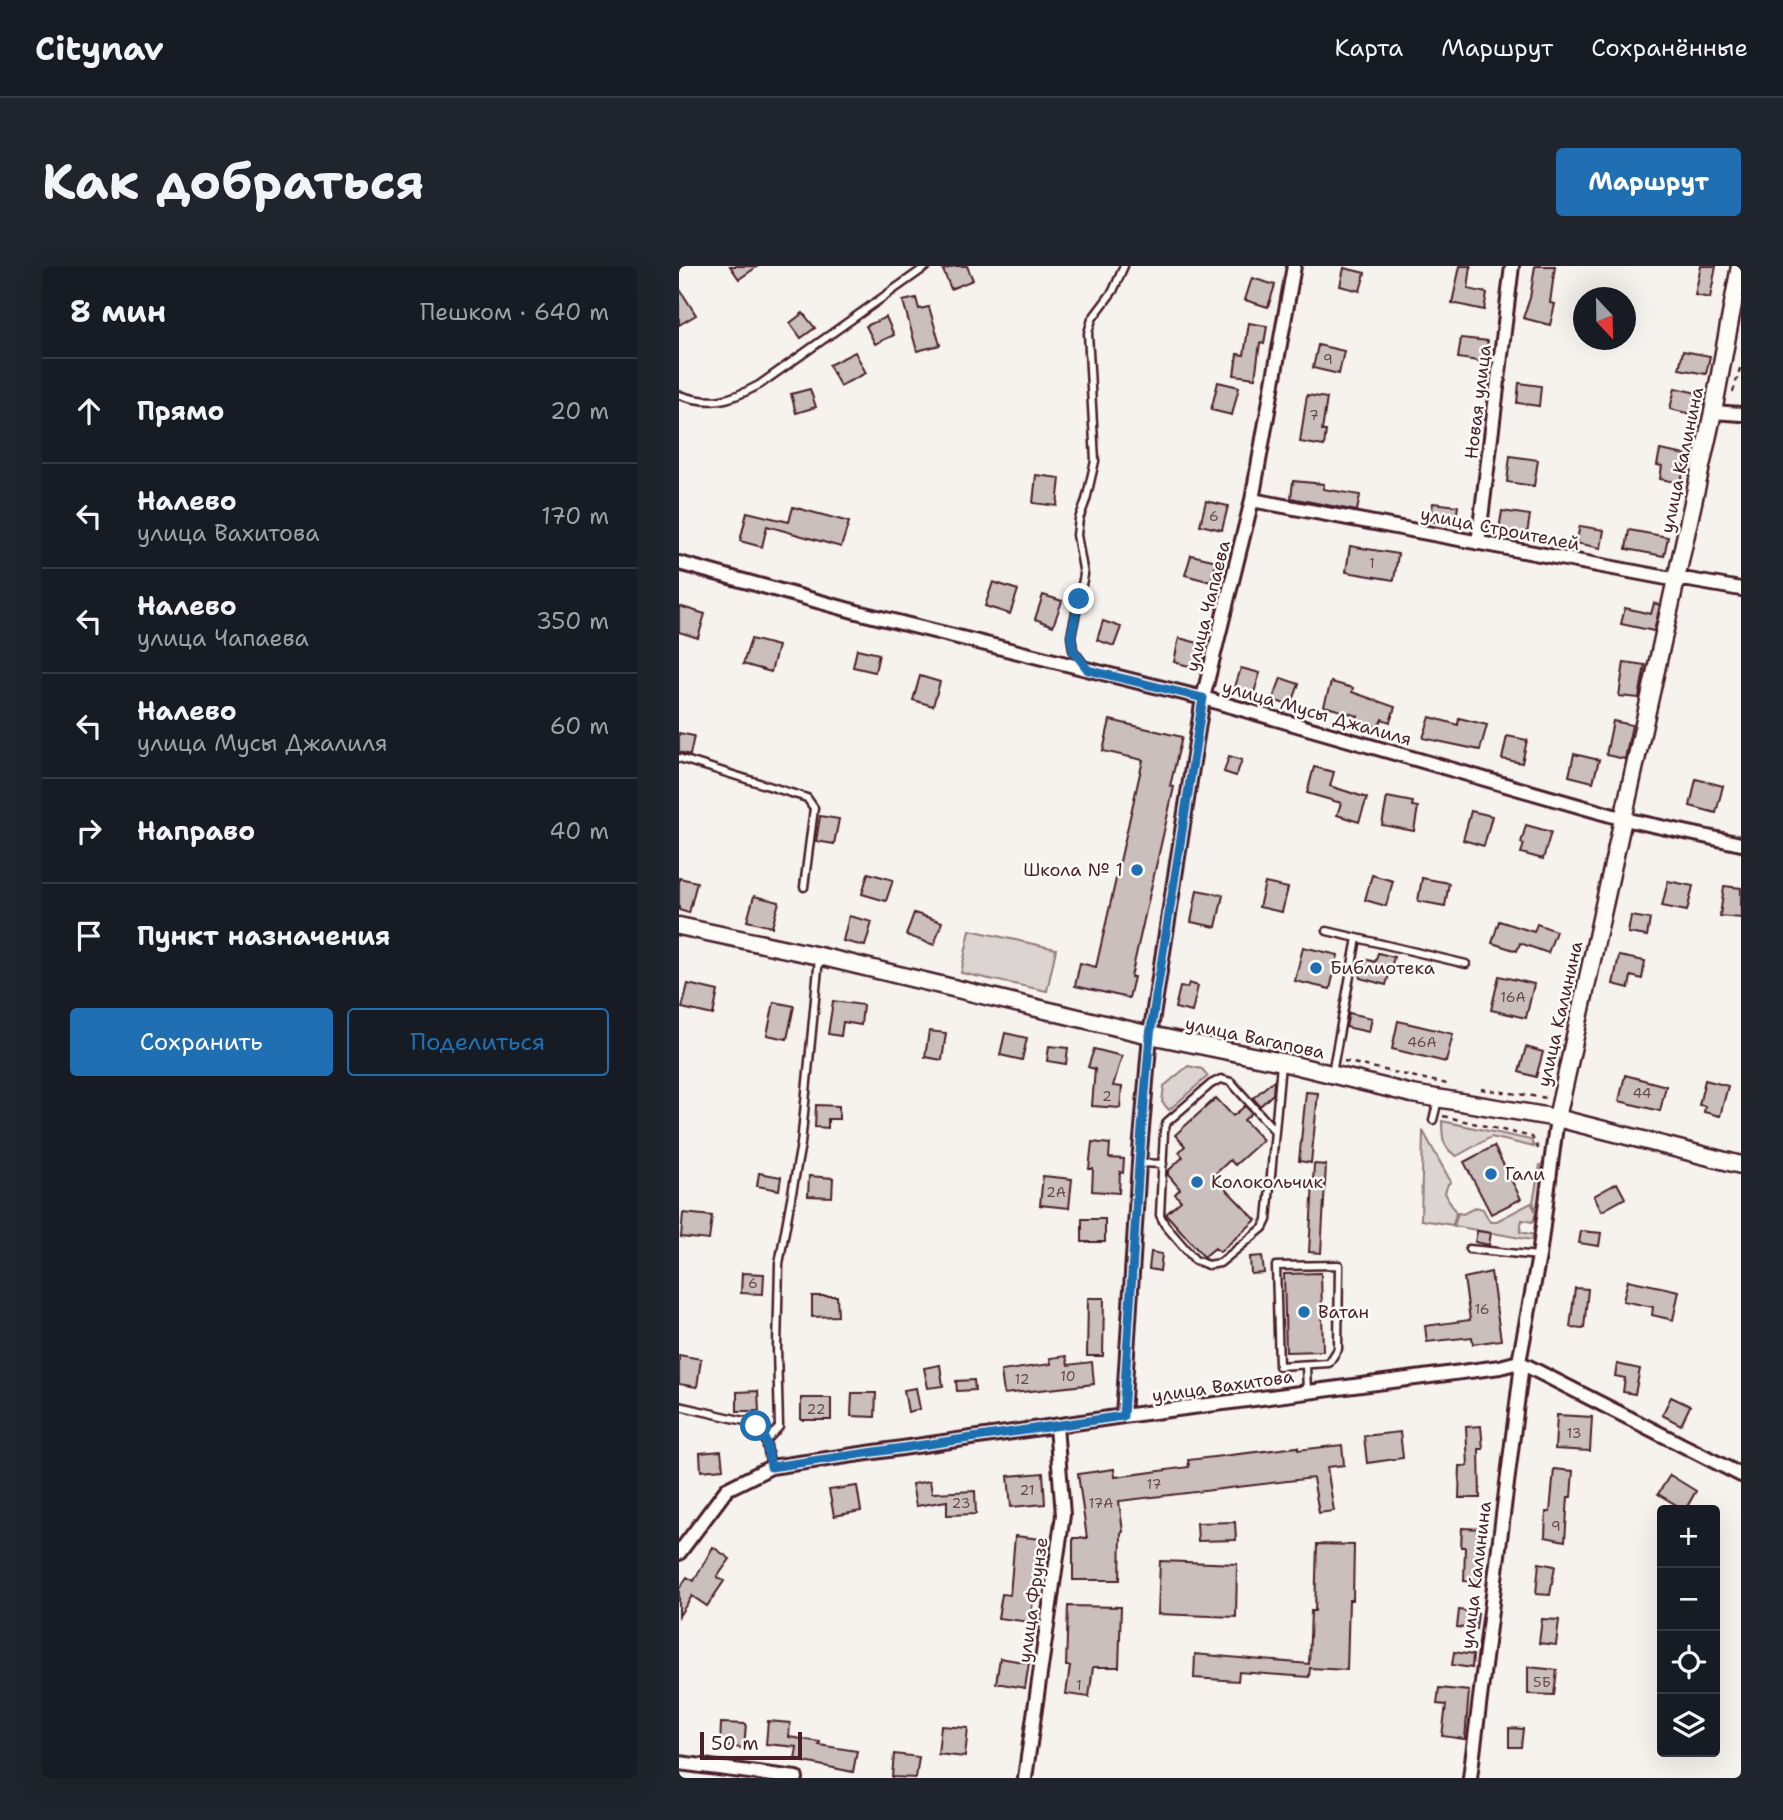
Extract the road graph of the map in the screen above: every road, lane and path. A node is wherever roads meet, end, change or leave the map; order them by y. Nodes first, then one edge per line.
1 (927, 266) edge
2 (1124, 266) edge
3 (1294, 266) edge
4 (1512, 266) edge
5 (1740, 266) edge
6 (679, 395) edge
7 (1713, 412) junction
8 (1741, 414) edge
9 (1252, 500) junction
10 (1478, 543) junction
11 (679, 563) edge
12 (1677, 579) junction
13 (1741, 589) edge
14 (1088, 670) junction
15 (1203, 698) junction
16 (679, 758) edge
17 (1624, 819) junction
18 (1741, 844) edge
19 (804, 887) dead end
20 (679, 926) edge
21 (1327, 931) dead end
22 (1357, 938) junction
23 (819, 956) junction
24 (1466, 964) dead end
25 (1150, 1035) junction
26 (1282, 1062) junction
27 (1333, 1067) junction
28 (1449, 1084) dead end
29 (1476, 1089) dead end
30 (1437, 1100) junction
31 (1561, 1100) junction
32 (1557, 1118) junction
33 (1433, 1119) dead end
34 (1274, 1129) junction
35 (1139, 1163) junction
36 (1163, 1164) junction
37 (1741, 1165) edge
38 (1469, 1249) dead end
39 (1539, 1256) junction
40 (1519, 1362) junction
41 (1306, 1365) junction
42 (1307, 1392) junction
43 (679, 1406) edge
44 (1123, 1416) junction
45 (1056, 1426) junction
46 (766, 1441) junction
47 (771, 1467) junction
48 (1741, 1475) edge
49 (679, 1553) edge
50 (679, 1762) edge
51 (796, 1778) edge
52 (1025, 1778) edge
53 (1470, 1778) edge

1 - 6 lane
2 - 14 lane
3 - 9 street, улица Чапаева
4 - 10 street, Новая улица
5 - 7 street, улица Калинина
7 - 8 street
7 - 12 street, улица Калинина
9 - 10 street, улица Строителей
9 - 15 street, улица Чапаева
10 - 12 street, улица Строителей
11 - 14 street, улица Мусы Джалиля
12 - 13 street, улица Строителей
12 - 17 street, улица Калинина
14 - 15 street, улица Мусы Джалиля
15 - 17 street, улица Мусы Джалиля
15 - 25 street, улица Чапаева
16 - 19 lane
17 - 18 street, улица Мусы Джалиля
17 - 31 street, улица Калинина
20 - 23 street, улица Вагапова
21 - 22 lane
22 - 24 lane
22 - 27 lane
23 - 25 street, улица Вагапова
23 - 46 lane
25 - 26 street, улица Вагапова
25 - 35 street, улица Чапаева
26 - 27 street, улица Вагапова
26 - 34 lane
27 - 28 path
27 - 30 street, улица Вагапова
29 - 31 path
30 - 32 street, улица Вагапова
30 - 33 lane
31 - 32 street, улица Калинина
32 - 37 street, улица Вагапова
32 - 39 street, улица Калинина
34 - 36 lane
34 - 36 lane
35 - 36 lane
35 - 44 street, улица Чапаева
38 - 39 lane
39 - 40 street, улица Калинина
40 - 42 street, улица Вахитова
40 - 48 street
40 - 53 street, улица Калинина
41 - 41 lane
41 - 42 lane
42 - 44 street, улица Вахитова
43 - 46 lane
44 - 45 street, улица Вахитова
45 - 47 street, улица Вахитова
45 - 52 street, улица Фрунзе
46 - 47 lane
47 - 49 street, улица Вахитова
50 - 51 street

